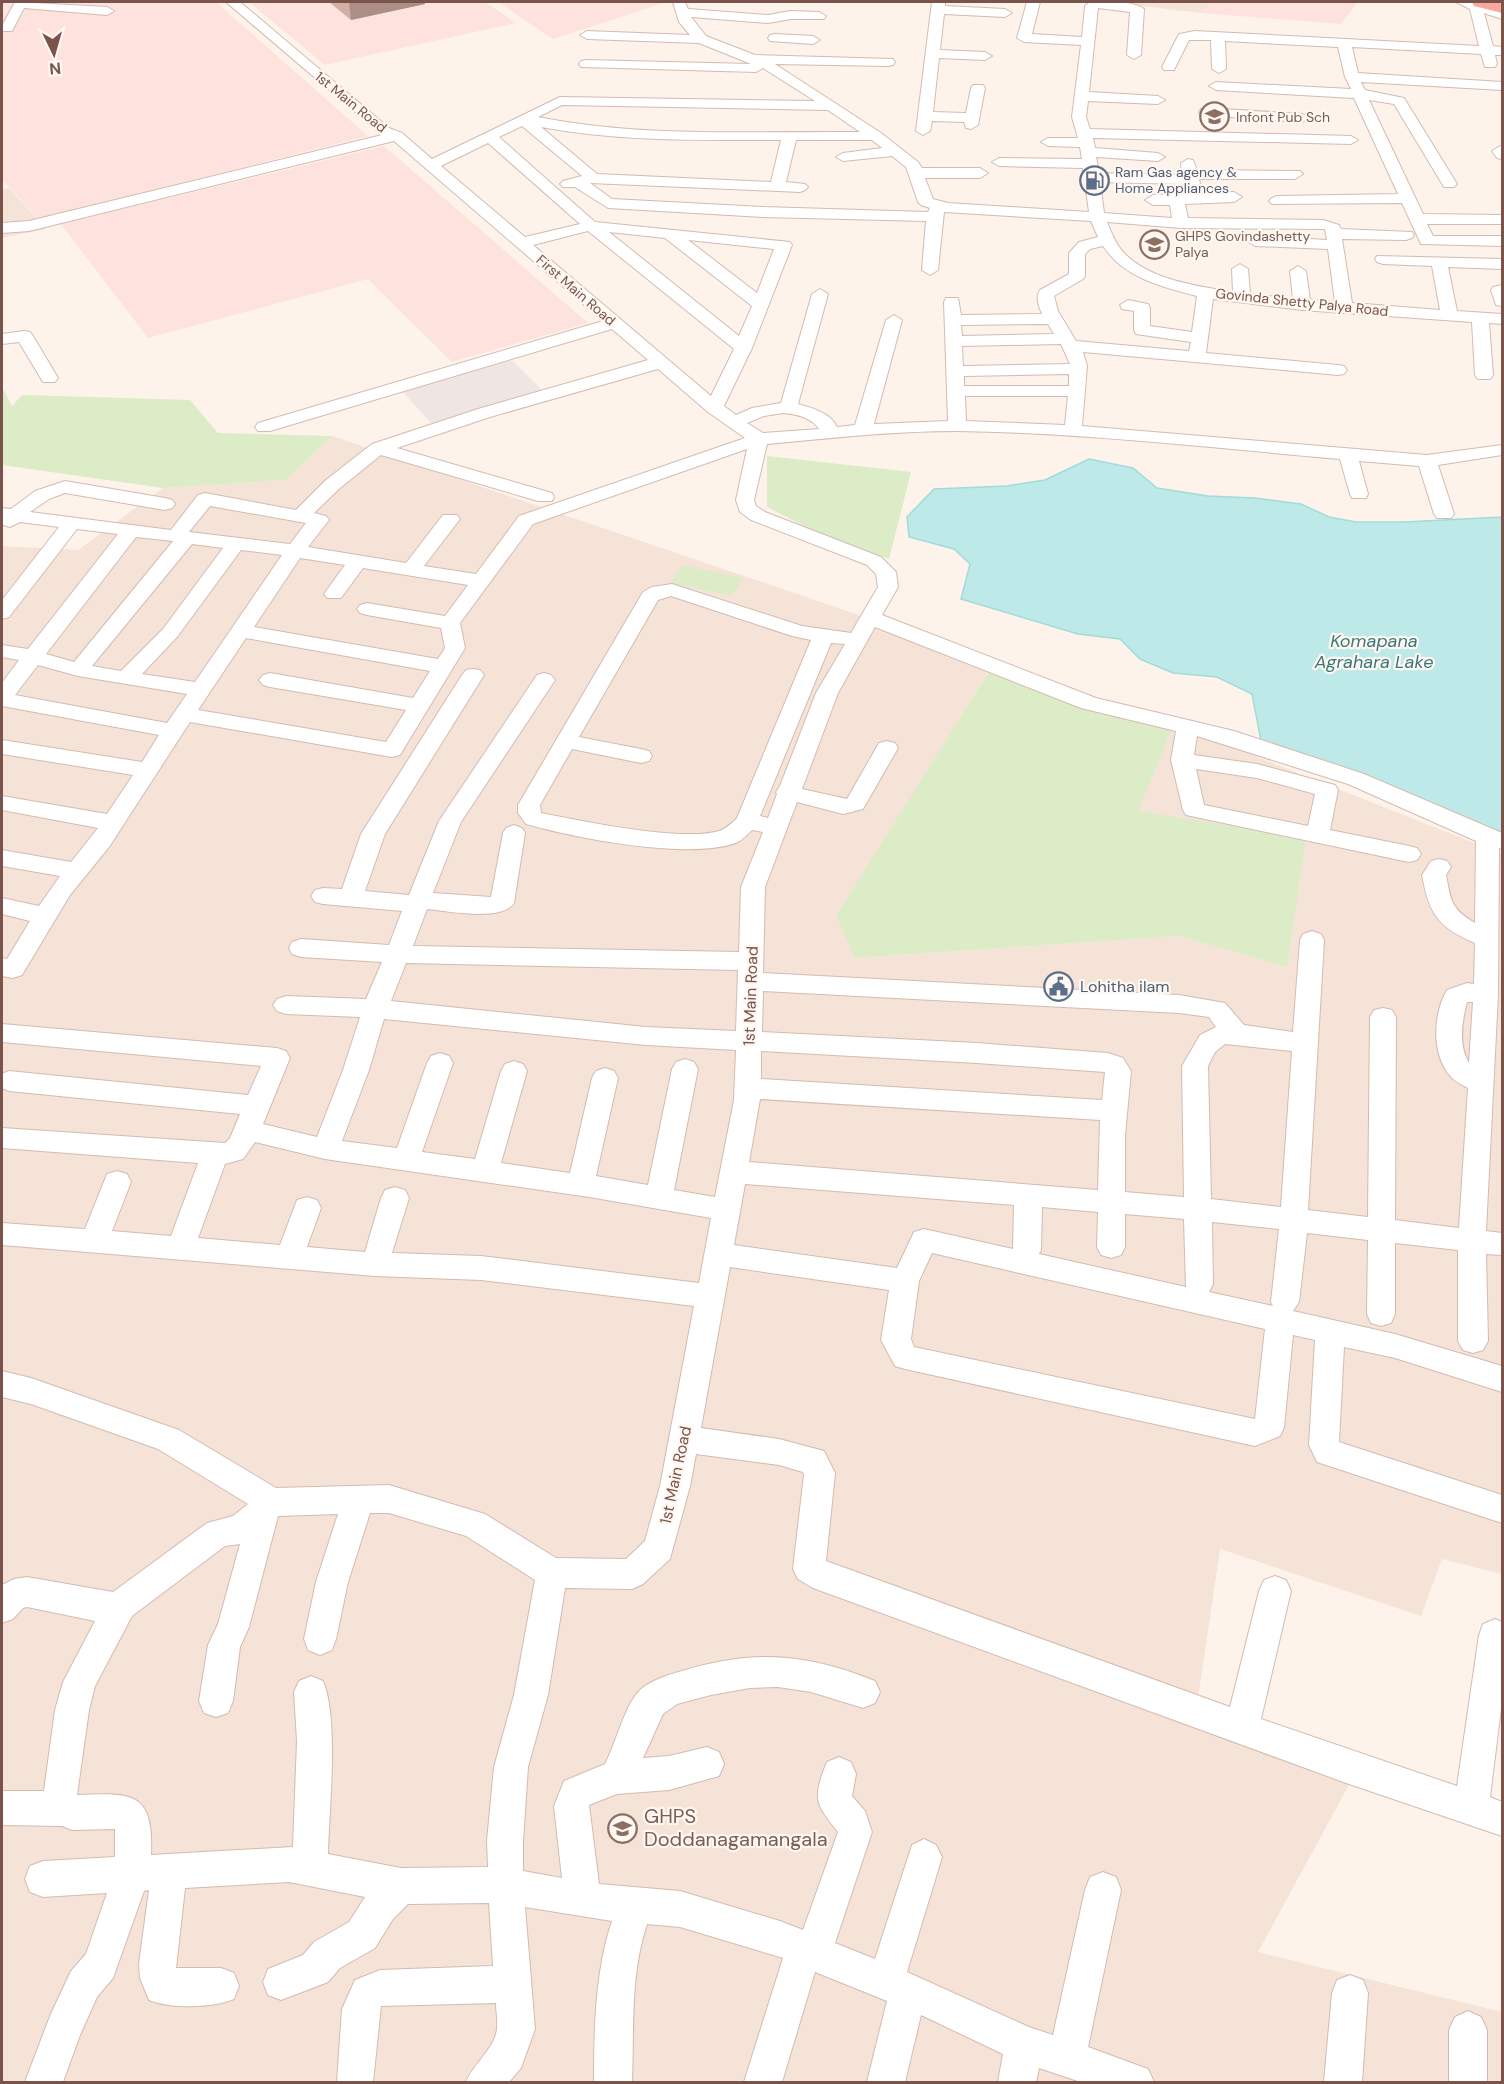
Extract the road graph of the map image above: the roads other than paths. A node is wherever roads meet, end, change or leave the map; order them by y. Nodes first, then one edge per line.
1 (233, 2) edge
2 (245, 2) edge
3 (1033, 2) edge
4 (1097, 2) edge
5 (1462, 2) edge
6 (1482, 3) edge
7 (1503, 7) edge
8 (106, 11) dead end
9 (935, 14) edge
10 (1005, 14) dead end
11 (1503, 15) edge
12 (819, 16) dead end
13 (686, 25) edge
14 (7, 28) dead end
15 (1254, 29) dead end
16 (717, 32) dead end
17 (1299, 33) dead end
18 (587, 35) dead end
19 (1218, 36) junction
20 (1282, 36) junction
21 (1482, 36) junction
22 (1503, 37) edge
23 (813, 40) dead end
24 (1088, 41) junction
25 (1344, 43) junction
26 (937, 44) junction
27 (1487, 50) junction
28 (1503, 51) edge
29 (985, 56) dead end
30 (1134, 56) dead end
31 (763, 62) junction
32 (888, 62) dead end
33 (586, 64) dead end
34 (682, 66) junction
35 (1491, 67) edge
36 (1169, 68) dead end
37 (1219, 69) dead end
38 (1352, 77) junction
39 (1216, 86) dead end
40 (1498, 86) edge
41 (978, 88) dead end
42 (1082, 96) junction
43 (1158, 100) dead end
44 (1364, 101) junction
45 (830, 106) junction
46 (1206, 112) dead end
47 (925, 116) junction
48 (524, 119) junction
49 (1313, 120) junction
50 (924, 131) dead end
51 (397, 136) junction
52 (489, 136) junction
53 (876, 136) junction
54 (789, 137) junction
55 (1277, 138) junction
56 (1352, 140) dead end
57 (1048, 142) dead end
58 (1382, 147) junction
59 (1426, 147) junction
60 (1503, 149) edge
61 (895, 151) junction
62 (1088, 154) junction
63 (1503, 155) edge
64 (843, 157) dead end
65 (1158, 157) dead end
66 (999, 162) dead end
67 (431, 165) junction
68 (916, 173) junction
69 (980, 173) dead end
70 (593, 178) junction
71 (1191, 181) junction
72 (1293, 181) dead end
73 (578, 182) junction
74 (1449, 184) dead end
75 (777, 186) junction
76 (800, 187) dead end
77 (551, 189) junction
78 (1234, 197) dead end
79 (1409, 198) junction
80 (1153, 200) dead end
81 (1179, 211) junction
82 (937, 212) junction
83 (1097, 217) junction
84 (1418, 219) junction
85 (1501, 219) dead end
86 (591, 226) junction
87 (2, 228) edge
88 (1331, 231) junction
89 (671, 235) junction
90 (1406, 235) dead end
91 (1106, 237) junction
92 (1220, 239) dead end
93 (1243, 240) dead end
94 (1503, 242) edge
95 (521, 243) junction
96 (1383, 259) dead end
97 (1439, 263) junction
98 (1503, 264) edge
99 (1240, 269) dead end
100 (930, 270) dead end
101 (1298, 271) dead end
102 (1503, 290) edge
103 (1206, 292) junction
104 (820, 294) dead end
105 (1242, 298) junction
106 (1503, 301) edge
107 (952, 302) dead end
108 (760, 304) junction
109 (1128, 305) dead end
110 (1302, 305) junction
111 (1344, 308) junction
112 (1449, 316) junction
113 (1480, 318) junction
114 (1055, 319) junction
115 (1503, 319) edge
116 (894, 320) dead end
117 (953, 320) junction
118 (615, 323) junction
119 (1200, 338) junction
120 (2, 339) edge
121 (954, 341) junction
122 (1069, 343) junction
123 (743, 348) junction
124 (1197, 357) junction
125 (662, 362) junction
126 (1078, 369) junction
127 (1338, 370) dead end
128 (954, 371) junction
129 (1484, 375) dead end
130 (49, 378) dead end
131 (956, 391) junction
132 (1076, 391) junction
133 (714, 408) junction
134 (788, 408) junction
135 (735, 422) junction
136 (957, 426) junction
137 (264, 428) dead end
138 (863, 430) junction
139 (1073, 431) junction
140 (828, 432) junction
141 (759, 439) junction
142 (378, 447) junction
143 (1503, 450) edge
144 (1348, 454) junction
145 (1427, 461) junction
146 (1359, 494) dead end
147 (545, 497) dead end
148 (165, 504) dead end
149 (1444, 514) dead end
150 (9, 515) edge
151 (301, 516) junction
152 (450, 519) dead end
153 (73, 522) junction
154 (131, 530) junction
155 (2, 531) edge
156 (182, 537) junction
157 (236, 544) junction
158 (295, 551) junction
159 (358, 561) junction
160 (411, 570) junction
161 (482, 580) junction
162 (334, 594) dead end
163 (367, 609) dead end
164 (2, 613) edge
165 (870, 618) junction
166 (450, 623) junction
167 (242, 631) junction
168 (824, 633) junction
169 (858, 640) junction
170 (2, 651) edge
171 (32, 656) junction
172 (445, 667) junction
173 (78, 670) junction
174 (473, 675) dead end
175 (126, 678) junction
176 (270, 680) dead end
177 (544, 680) dead end
178 (202, 690) junction
179 (2, 698) edge
180 (419, 706) junction
181 (178, 722) junction
182 (1186, 727) junction
183 (566, 741) junction
184 (2, 747) edge
185 (887, 748) dead end
186 (641, 756) dead end
187 (1182, 760) junction
188 (1290, 769) junction
189 (147, 771) junction
190 (1372, 786) junction
191 (1327, 790) junction
192 (787, 792) junction
193 (2, 803) edge
194 (747, 821) junction
195 (113, 823) junction
196 (775, 826) junction
197 (514, 833) dead end
198 (1318, 835) junction
199 (1495, 839) edge
200 (1409, 854) dead end
201 (2, 858) edge
202 (1439, 867) dead end
203 (77, 871) junction
204 (323, 896) dead end
205 (351, 898) junction
206 (418, 902) junction
207 (2, 906) edge
208 (46, 916) junction
209 (1487, 938) junction
210 (1312, 940) dead end
211 (301, 948) dead end
212 (396, 954) junction
213 (750, 971) junction
214 (5, 974) edge
215 (1486, 994) junction
216 (286, 1005) dead end
217 (375, 1009) junction
218 (1383, 1017) dead end
219 (2, 1033) edge
220 (1237, 1034) junction
221 (749, 1040) junction
222 (1305, 1043) junction
223 (440, 1063) dead end
224 (685, 1069) dead end
225 (514, 1071) dead end
226 (605, 1078) dead end
227 (9, 1081) dead end
228 (1480, 1083) junction
229 (747, 1088) junction
230 (1114, 1111) junction
231 (252, 1118) junction
232 (2, 1138) edge
233 (325, 1149) junction
234 (215, 1154) junction
235 (406, 1160) junction
236 (485, 1171) junction
237 (734, 1172) junction
238 (117, 1182) dead end
239 (582, 1185) junction
240 (1028, 1195) junction
241 (395, 1198) dead end
242 (659, 1198) junction
243 (1113, 1202) junction
244 (307, 1208) dead end
245 (1199, 1209) junction
246 (728, 1210) junction
247 (1294, 1220) junction
248 (1383, 1230) junction
249 (2, 1234) edge
250 (1472, 1239) junction
251 (94, 1240) junction
252 (1503, 1244) edge
253 (181, 1248) junction
254 (1111, 1248) dead end
255 (1027, 1250) dead end
256 (720, 1254) junction
257 (289, 1257) junction
258 (375, 1264) junction
259 (905, 1281) junction
260 (1199, 1284) dead end
261 (712, 1296) junction
262 (1282, 1311) junction
263 (1381, 1314) dead end
264 (1330, 1332) junction
265 (1473, 1341) dead end
266 (1503, 1379) edge
267 (2, 1384) edge
268 (684, 1439) junction
269 (358, 1501) junction
270 (269, 1505) junction
271 (1503, 1509) edge
272 (552, 1573) junction
273 (1275, 1591) dead end
274 (122, 1605) junction
275 (2, 1608) edge
276 (1495, 1635) dead end
277 (320, 1639) dead end
278 (311, 1692) dead end
279 (863, 1692) dead end
280 (216, 1701) dead end
281 (1242, 1728) junction
282 (707, 1764) dead end
283 (839, 1774) dead end
284 (617, 1777) junction
285 (2, 1808) edge
286 (1471, 1808) junction
287 (62, 1809) junction
288 (1503, 1819) edge
289 (924, 1857) dead end
290 (310, 1869) junction
291 (170, 1871) junction
292 (132, 1872) junction
293 (43, 1879) dead end
294 (401, 1886) junction
295 (506, 1886) junction
296 (1103, 1890) dead end
297 (583, 1900) junction
298 (636, 1904) junction
299 (372, 1917) junction
300 (809, 1951) junction
301 (369, 1955) dead end
302 (281, 1982) dead end
303 (513, 1984) junction
304 (222, 1986) dead end
305 (897, 1987) junction
306 (1350, 1993) dead end
307 (1468, 2030) dead end
308 (1024, 2044) junction
309 (1067, 2057) junction
310 (502, 2073) edge
311 (355, 2080) dead end
312 (44, 2082) edge
313 (613, 2082) edge
314 (763, 2082) edge
315 (886, 2082) edge
316 (1017, 2082) edge
317 (1135, 2082) edge
318 (1343, 2082) edge
319 (1468, 2082) edge

1 - 51 street, 1st Main Road
2 - 51 street, 1st Main Road
3 - 24 street
4 - 24 street, Govinda Shetty Palya Road
4 - 30 street
5 - 6 street
6 - 7 highway
6 - 11 street
6 - 21 street
8 - 14 street
9 - 10 street
9 - 26 street
12 - 13 street
13 - 16 street
13 - 18 street
13 - 31 street
13 - 34 street
15 - 20 street
17 - 20 street
19 - 20 street
19 - 36 street
19 - 37 street
20 - 25 street
21 - 22 street
21 - 27 street
23 - 31 street
24 - 42 street, Govinda Shetty Palya Road
25 - 27 street
25 - 38 street
26 - 29 street
26 - 47 street
27 - 28 street
27 - 35 street
31 - 32 street
31 - 34 street
31 - 45 street
33 - 34 street
35 - 40 street
38 - 40 street
38 - 44 street
39 - 44 street
41 - 47 street
42 - 43 street
42 - 62 street, Govinda Shetty Palya Road
44 - 49 street
44 - 58 street
44 - 59 street
45 - 48 street
45 - 53 street
46 - 49 street
47 - 50 street
48 - 52 street
48 - 54 street
48 - 70 street
49 - 55 street
51 - 67 street, First Main Road
51 - 87 street
52 - 67 street
52 - 77 street
53 - 54 street
53 - 61 street
54 - 75 street
55 - 56 street
55 - 62 street
57 - 62 street
58 - 59 street
58 - 79 street
59 - 74 street
60 - 63 street
61 - 64 street
61 - 68 street
62 - 65 street
62 - 66 street
62 - 71 street
62 - 83 street, Govinda Shetty Palya Road
67 - 95 street, First Main Road
68 - 69 street
68 - 82 street
70 - 73 street
70 - 75 street
71 - 72 street
71 - 78 street
71 - 81 street
73 - 77 street
73 - 82 street
75 - 76 street
77 - 86 street
79 - 81 street
79 - 84 street
80 - 81 street
81 - 83 street
81 - 88 street
82 - 83 street
82 - 100 street
83 - 91 street, Govinda Shetty Palya Road
84 - 85 street
84 - 94 street
86 - 89 street
86 - 95 street
86 - 123 street
88 - 90 street
88 - 93 street
88 - 111 street
89 - 108 street
89 - 108 street
91 - 92 street
91 - 103 street, Govinda Shetty Palya Road
91 - 114 street
95 - 118 street, First Main Road
96 - 97 street
97 - 98 street
97 - 112 street
99 - 105 street
101 - 110 street
102 - 106 street
103 - 105 street, Govinda Shetty Palya Road
103 - 119 street
104 - 134 street
105 - 110 street, Govinda Shetty Palya Road
107 - 117 street
108 - 123 street
109 - 119 street
110 - 111 street, Govinda Shetty Palya Road
111 - 112 street, Govinda Shetty Palya Road
112 - 113 street, Govinda Shetty Palya Road
113 - 115 street, Govinda Shetty Palya Road
113 - 129 street
114 - 117 street
114 - 122 street
116 - 138 street
117 - 121 street
118 - 125 street, First Main Road
118 - 137 street
119 - 124 street
120 - 130 street
121 - 122 street
121 - 128 street
122 - 124 street
122 - 126 street
123 - 133 street
124 - 127 street
125 - 133 street, First Main Road
125 - 142 street
126 - 128 street
126 - 132 street
128 - 131 street
131 - 132 street
131 - 136 street
132 - 139 street
133 - 135 street, First Main Road
134 - 135 street
134 - 140 street
135 - 141 street, First Main Road
136 - 138 street
136 - 139 street
138 - 140 street
139 - 144 street
140 - 141 street
141 - 161 street
141 - 165 street, 1st Main Road
142 - 147 street
142 - 151 street
143 - 145 street
144 - 145 street
144 - 146 street
145 - 149 street
148 - 150 street
150 - 153 street
150 - 155 street
151 - 156 street
151 - 158 street
152 - 160 street
153 - 154 street
153 - 164 street
154 - 156 street
154 - 171 street
156 - 157 street
156 - 173 street
157 - 158 street
157 - 175 street
158 - 159 street
158 - 167 street
159 - 160 street
159 - 162 street
160 - 161 street
161 - 166 street
163 - 166 street
165 - 169 street, 1st Main Road
165 - 182 street
166 - 172 street
167 - 172 street
167 - 178 street
168 - 169 street
168 - 183 street
168 - 194 street
169 - 192 street, 1st Main Road
170 - 171 street
171 - 173 street
171 - 179 street
172 - 180 street
173 - 175 street
174 - 205 street
175 - 178 street
176 - 180 street
177 - 206 street
178 - 181 street
179 - 181 street
180 - 181 street
181 - 189 street
182 - 187 street
182 - 188 street
183 - 186 street
183 - 194 street
184 - 189 street
185 - 192 street
187 - 188 street
187 - 198 street
188 - 190 street
188 - 191 street
189 - 195 street
190 - 191 street
190 - 199 street
191 - 198 street
192 - 196 street, 1st Main Road
193 - 195 street
194 - 196 street
195 - 203 street
196 - 213 street, 1st Main Road
197 - 206 street
198 - 200 street
199 - 209 street
201 - 203 street
202 - 209 street
203 - 208 street
204 - 205 street
205 - 206 street
206 - 212 street
207 - 208 street
208 - 214 street
209 - 215 street
210 - 222 street
211 - 212 street
212 - 213 street
212 - 217 street
213 - 220 street
213 - 221 street, 1st Main Road
215 - 228 street
215 - 228 street
216 - 217 street
217 - 221 street
217 - 233 street
218 - 248 street
219 - 231 street
220 - 222 street
220 - 245 street
221 - 229 street, 1st Main Road
221 - 230 street
222 - 247 street
223 - 235 street
224 - 242 street
225 - 236 street
226 - 239 street
227 - 231 street
228 - 250 street
229 - 230 street
229 - 237 street, 1st Main Road
230 - 243 street
231 - 233 street
231 - 234 street
232 - 234 street
233 - 235 street
234 - 253 street
235 - 236 street
236 - 239 street
237 - 240 street
237 - 246 street, 1st Main Road
238 - 251 street
239 - 242 street
240 - 243 street
240 - 255 street
241 - 258 street
242 - 246 street
243 - 245 street
243 - 254 street
244 - 257 street
245 - 247 street
245 - 260 street
246 - 256 street, 1st Main Road
247 - 248 street
247 - 262 street
248 - 250 street
248 - 263 street
249 - 251 street
250 - 252 street
250 - 265 street
251 - 253 street
253 - 257 street
256 - 259 street
256 - 261 street, 1st Main Road
257 - 258 street
258 - 261 street
259 - 262 street
259 - 262 street
261 - 268 street, 1st Main Road
262 - 264 street
264 - 266 street
264 - 271 street
267 - 270 street
268 - 272 street, 1st Main Road
268 - 281 street
269 - 270 street
269 - 272 street
269 - 277 street
270 - 274 street
270 - 280 street
272 - 295 street
273 - 281 street
274 - 275 street
274 - 287 street
276 - 286 street
278 - 290 street
279 - 284 street
281 - 286 street
282 - 284 street
283 - 300 street
284 - 297 street
285 - 287 street
286 - 288 street
287 - 292 street
289 - 305 street
290 - 291 street
290 - 294 street
291 - 292 street
291 - 304 street
292 - 293 street
292 - 312 street
294 - 295 street
294 - 299 street
295 - 297 street
295 - 303 street
296 - 309 street
297 - 298 street
298 - 300 street
298 - 313 street
299 - 301 street
299 - 302 street
300 - 305 street
300 - 314 street
303 - 310 street
303 - 311 street
305 - 308 street
305 - 315 street
306 - 318 street
307 - 319 street
308 - 309 street
308 - 316 street
309 - 317 street

